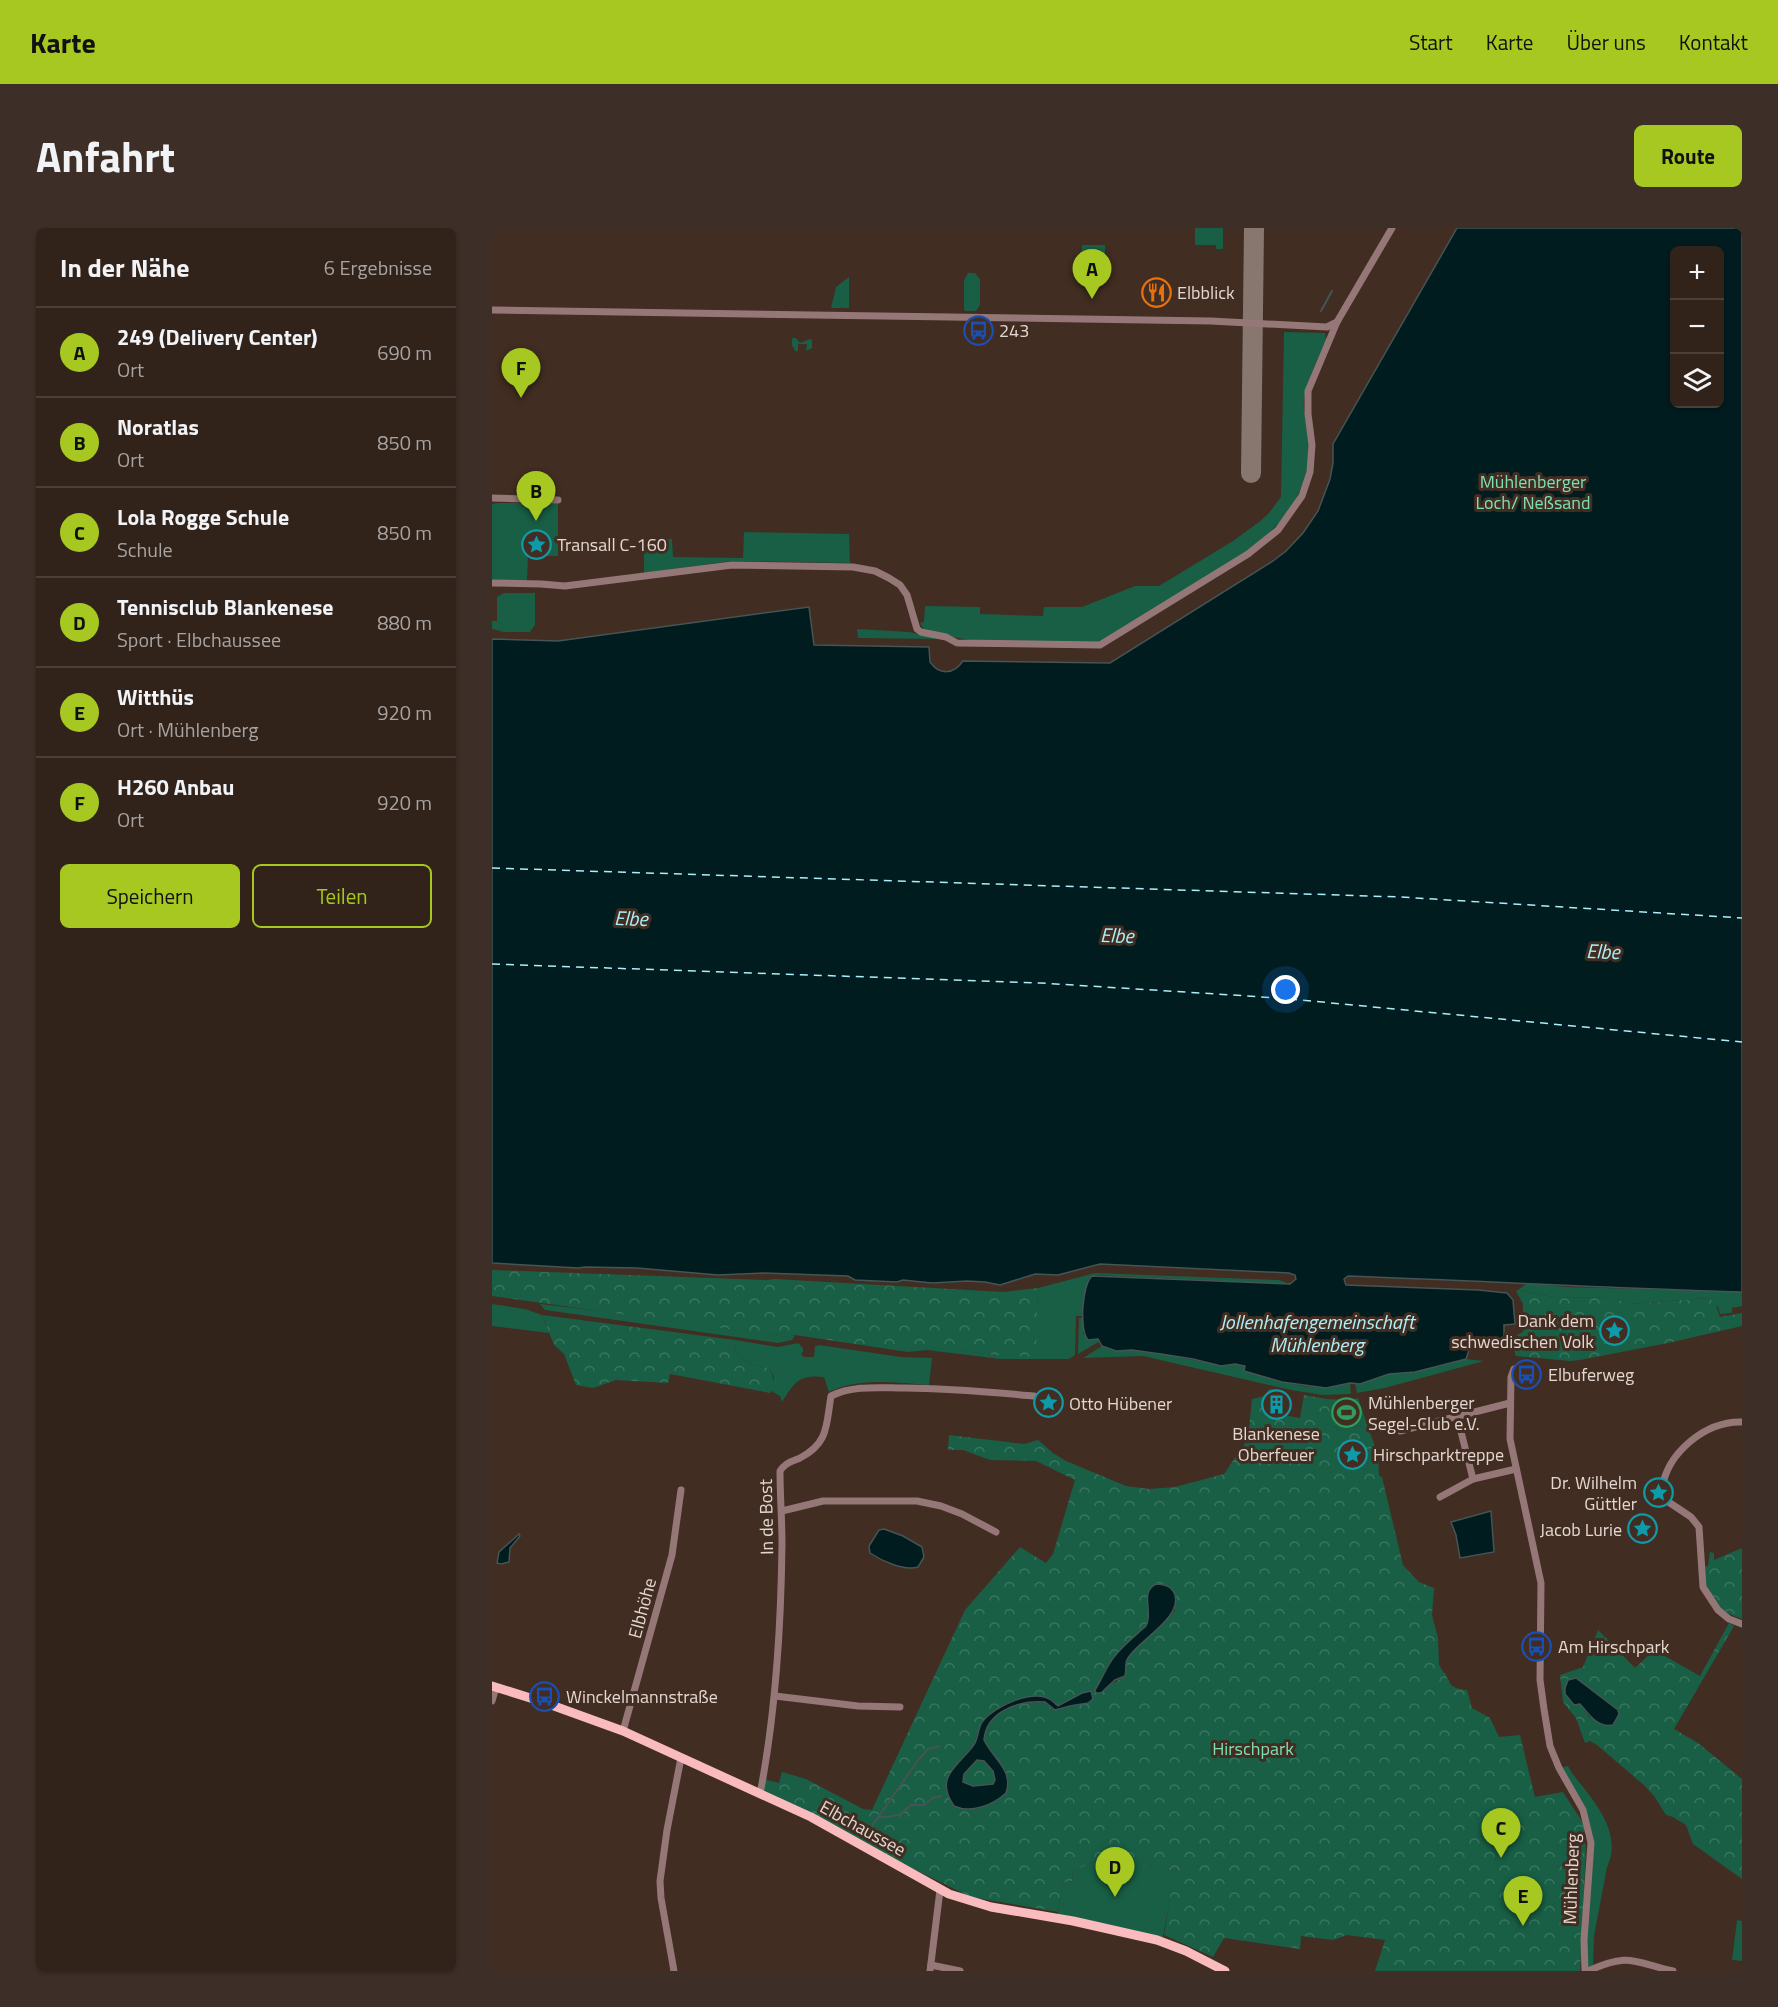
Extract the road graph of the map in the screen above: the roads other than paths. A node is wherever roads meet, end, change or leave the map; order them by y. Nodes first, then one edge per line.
1 (1392, 228) edge
2 (492, 310) edge
3 (1337, 322) junction
4 (492, 498) edge
5 (558, 500) dead end
6 (492, 583) edge
7 (1514, 1369) dead end
8 (1042, 1400) dead end
9 (1510, 1403) junction
10 (1456, 1416) junction
11 (1742, 1422) edge
12 (1400, 1431) dead end
13 (1516, 1469) junction
14 (1473, 1479) junction
15 (681, 1490) dead end
16 (1440, 1497) dead end
17 (782, 1511) junction
18 (996, 1532) dead end
19 (1742, 1624) edge
20 (494, 1687) edge
21 (775, 1696) junction
22 (492, 1701) edge
23 (900, 1707) dead end
24 (623, 1731) junction
25 (681, 1758) junction
26 (760, 1794) junction
27 (940, 1890) junction
28 (931, 1968) edge
29 (674, 1971) edge
30 (960, 1971) edge
31 (1225, 1971) edge
32 (1587, 1971) edge
33 (1673, 1971) edge

1 - 3 street
2 - 3 street
3 - 6 street
4 - 5 street
7 - 9 street, Mühlenberg
8 - 17 street, In de Bost
9 - 10 street
9 - 13 street, Mühlenberg
10 - 12 street
10 - 14 street
11 - 19 street
13 - 14 street
13 - 32 street, Mühlenberg
14 - 16 street
15 - 24 street, Elbhöhe
17 - 18 street
17 - 21 street, In de Bost
20 - 22 street
20 - 24 main road, Elbchaussee
21 - 23 street
21 - 26 street, In de Bost
24 - 25 main road, Elbchaussee
25 - 26 main road, Elbchaussee
25 - 29 street
26 - 27 main road, Elbchaussee
27 - 28 street
27 - 31 main road, Elbchaussee
28 - 30 street
32 - 33 street

